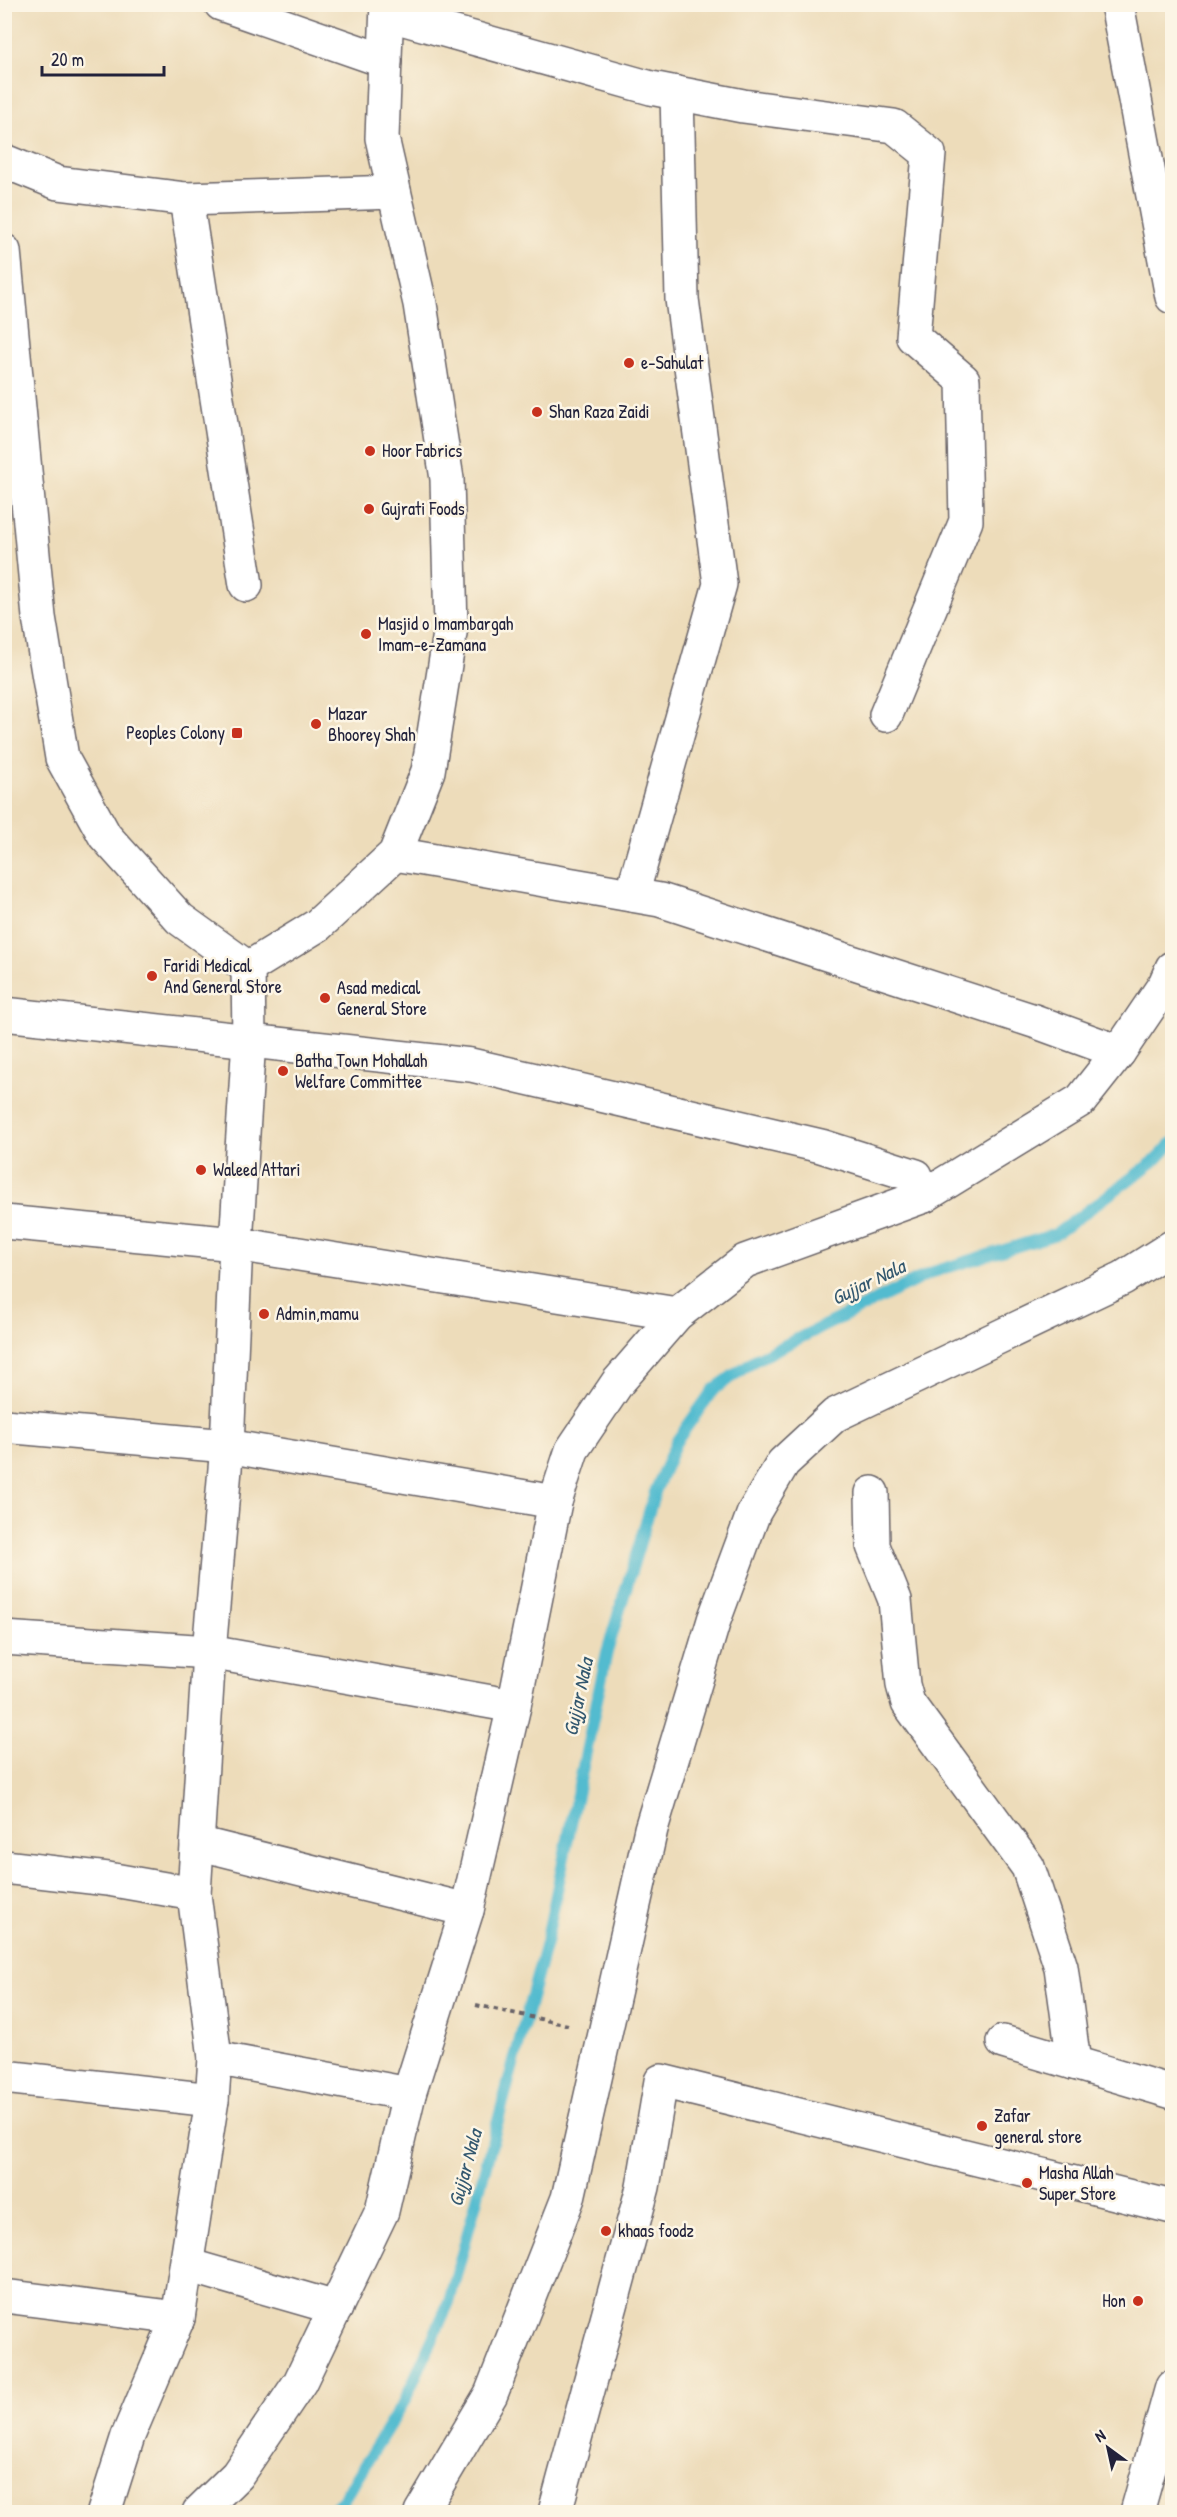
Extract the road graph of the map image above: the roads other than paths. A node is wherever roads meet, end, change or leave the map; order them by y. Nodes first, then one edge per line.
1 (221, 4) edge
2 (1117, 4) edge
3 (387, 9) edge
4 (386, 61) junction
5 (677, 93) junction
6 (4, 161) edge
7 (394, 192) junction
8 (186, 199) junction
9 (4, 251) edge
10 (1173, 297) edge
11 (246, 585) dead end
12 (886, 715) dead end
13 (395, 854) junction
14 (632, 895) junction
15 (248, 968) junction
16 (1173, 968) edge
17 (4, 1014) edge
18 (249, 1039) junction
19 (1119, 1052) junction
20 (924, 1196) junction
21 (4, 1222) edge
22 (236, 1244) junction
23 (1173, 1246) edge
24 (677, 1314) junction
25 (4, 1425) edge
26 (227, 1446) junction
27 (872, 1493) dead end
28 (555, 1502) junction
29 (4, 1638) edge
30 (209, 1652) junction
31 (514, 1706) junction
32 (197, 1843) junction
33 (4, 1867) edge
34 (194, 1894) junction
35 (467, 1911) junction
36 (1003, 2042) dead end
37 (215, 2058) junction
38 (1074, 2063) junction
39 (4, 2077) edge
40 (1173, 2092) edge
41 (409, 2094) junction
42 (212, 2100) junction
43 (1173, 2207) edge
44 (187, 2265) junction
45 (4, 2296) edge
46 (336, 2308) junction
47 (178, 2318) junction
48 (1172, 2390) edge
49 (104, 2512) edge
50 (199, 2512) edge
51 (421, 2512) edge
52 (555, 2512) edge
53 (1137, 2512) edge

1 - 4 street
2 - 10 street
3 - 4 street
3 - 5 street
4 - 7 street
5 - 12 street
5 - 14 street
6 - 8 street
7 - 8 street
7 - 13 street
8 - 11 street
9 - 15 street
13 - 14 street
13 - 15 street
14 - 19 street
15 - 18 street
16 - 19 street
17 - 18 street
18 - 20 street
18 - 22 street
19 - 20 street
20 - 24 street
21 - 22 street
22 - 24 street
22 - 26 street
23 - 51 street
24 - 28 street
25 - 26 street
26 - 28 street
26 - 30 street
27 - 38 street
28 - 31 street
29 - 30 street
30 - 31 street
30 - 32 street
31 - 35 street
32 - 34 street
32 - 35 street
33 - 34 street
34 - 37 street
35 - 41 street
36 - 38 street
37 - 41 street
37 - 42 street
38 - 40 street
39 - 42 street
41 - 46 street
42 - 44 street
43 - 52 street
44 - 46 street
44 - 47 street
45 - 47 street
46 - 50 street
47 - 49 street
48 - 53 street

